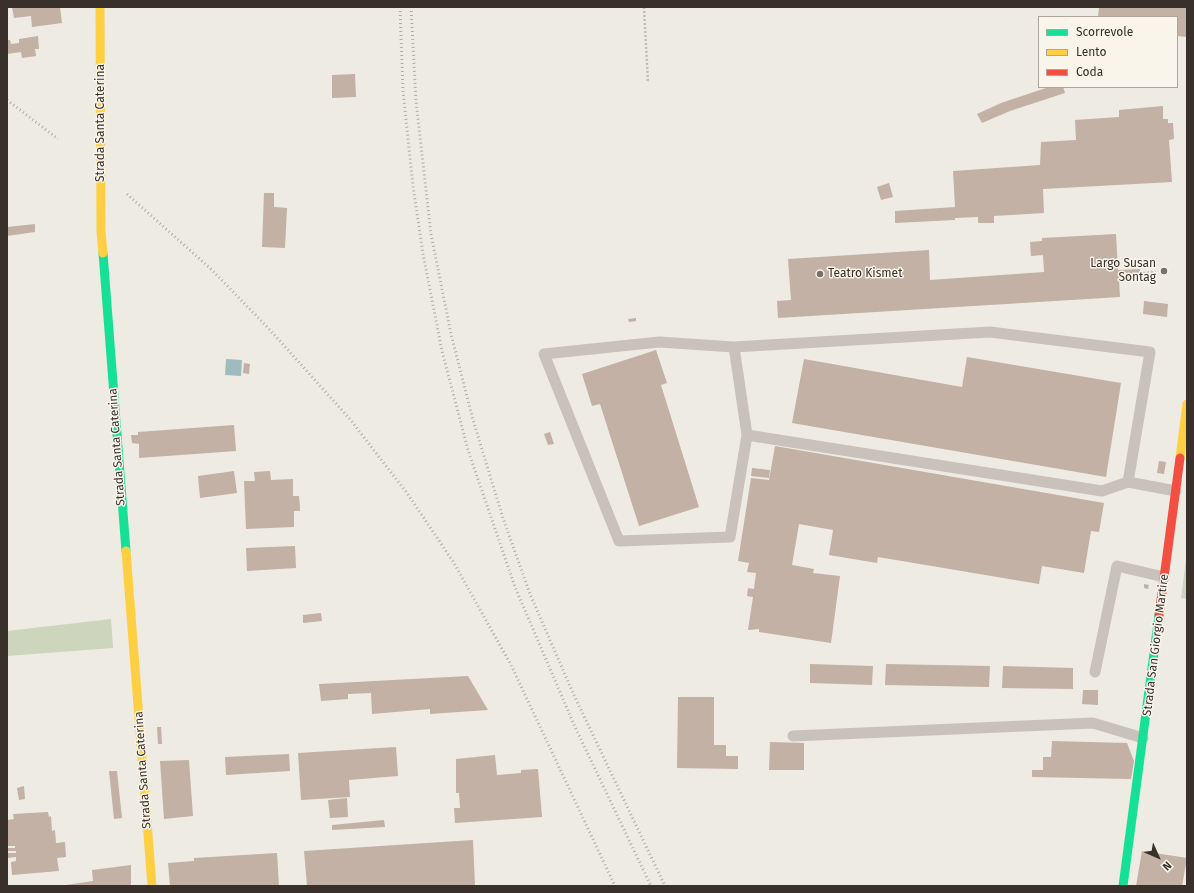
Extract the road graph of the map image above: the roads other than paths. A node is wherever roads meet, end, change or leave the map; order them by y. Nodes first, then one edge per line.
1 (100, 7) edge
2 (734, 347) junction
3 (1187, 404) edge
4 (747, 435) junction
5 (1128, 482) junction
6 (1176, 491) junction
7 (1164, 577) junction
8 (1096, 672) dead end
9 (793, 736) dead end
10 (1144, 738) junction
11 (152, 886) edge
12 (1123, 886) edge

1 - 11 street, Strada Santa Caterina
2 - 4 lane
2 - 4 lane
2 - 5 lane
3 - 6 street, Strada San Giorgio Martire
4 - 5 lane
5 - 6 lane
6 - 7 street, Strada San Giorgio Martire
7 - 8 lane
7 - 10 street, Strada San Giorgio Martire
9 - 10 lane
10 - 12 street, Strada San Giorgio Martire

